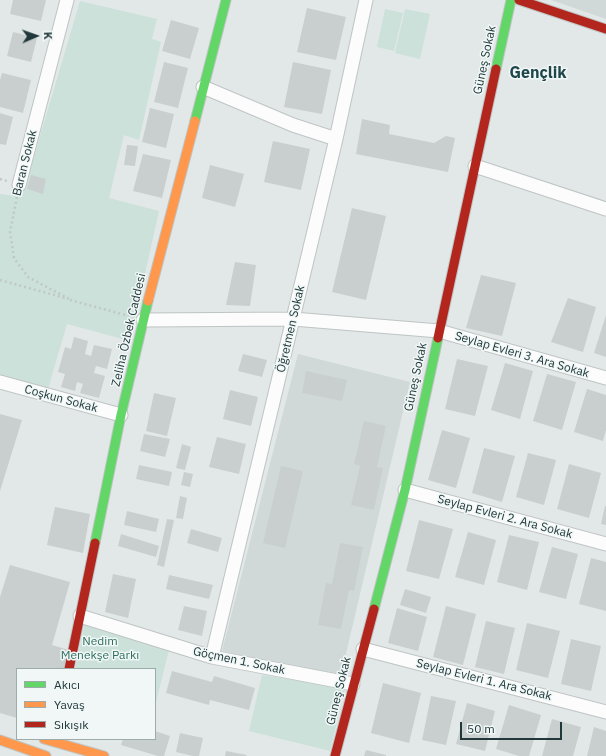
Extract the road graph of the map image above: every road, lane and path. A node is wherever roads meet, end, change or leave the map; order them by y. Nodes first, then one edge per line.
1 (68, 0) edge
2 (226, 0) edge
3 (366, 0) edge
4 (511, 0) edge
5 (518, 0) edge
6 (606, 28) edge
7 (203, 87) junction
8 (336, 139) junction
9 (475, 166) junction
10 (19, 185) joint
11 (606, 209) edge
12 (0, 280) edge
13 (71, 300) junction
14 (293, 319) junction
15 (143, 320) junction
16 (439, 331) junction
17 (606, 378) edge
18 (0, 382) edge
19 (121, 415) junction
20 (405, 490) junction
21 (606, 544) edge
22 (80, 616) junction
23 (362, 649) junction
24 (212, 657) junction
25 (69, 668) edge
26 (354, 684) junction
27 (606, 712) edge
28 (0, 740) edge
29 (49, 740) edge
30 (41, 755) edge
31 (104, 756) edge
32 (335, 756) edge

1 - 10 street, Baran Sokak
2 - 7 street, Zeliha Özbek Caddesi
3 - 8 street, Öğretmen Sokak
4 - 9 street, Güneş Sokak
5 - 6 street
7 - 8 street
7 - 15 street, Zeliha Özbek Caddesi
8 - 14 street, Öğretmen Sokak
9 - 11 street
9 - 16 street, Güneş Sokak
10 - 13 path, Baran Sokak
12 - 13 path
13 - 15 path
14 - 15 street, Seylap Evleri 3. Ara Sokak
14 - 16 street, Seylap Evleri 3. Ara Sokak
14 - 24 street, Öğretmen Sokak
15 - 19 street, Zeliha Özbek Caddesi
16 - 17 street, Seylap Evleri 3. Ara Sokak
16 - 20 street, Güneş Sokak
18 - 19 street, Coşkun Sokak
19 - 22 street, Zeliha Özbek Caddesi
20 - 21 street, Seylap Evleri 2. Ara Sokak
20 - 23 street, Güneş Sokak
22 - 24 street, Göçmen 1. Sokak
22 - 25 street, Zeliha Özbek Caddesi
23 - 26 street, Güneş Sokak
23 - 27 street, Seylap Evleri 1. Ara Sokak
24 - 26 street, Göçmen 1. Sokak
26 - 32 street, Güneş Sokak
28 - 30 street
29 - 30 street
29 - 31 street

